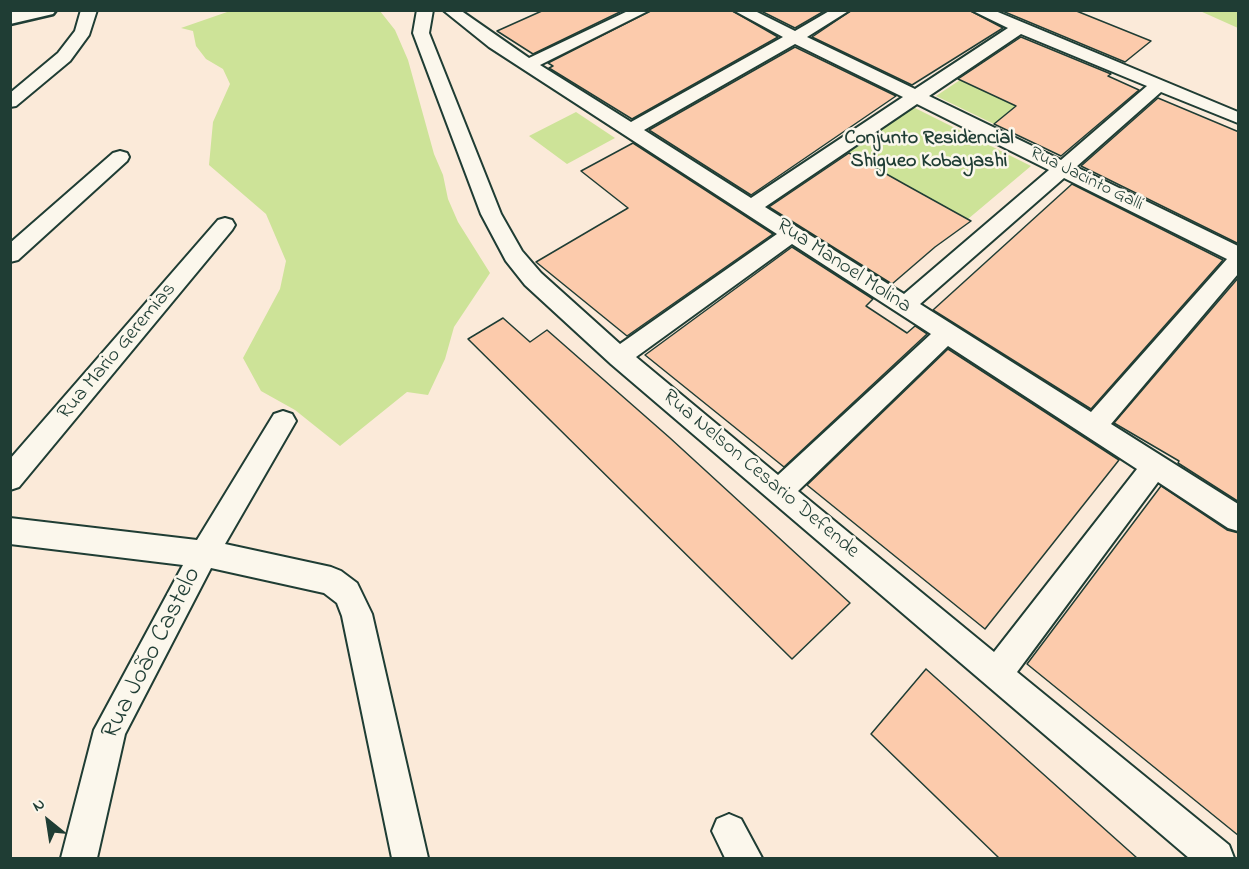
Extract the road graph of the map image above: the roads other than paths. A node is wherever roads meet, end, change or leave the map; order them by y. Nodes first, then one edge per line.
1 (46, 10) edge
2 (89, 10) edge
3 (425, 10) edge
4 (450, 10) edge
5 (644, 10) edge
6 (740, 10) edge
7 (843, 10) edge
8 (978, 10) edge
9 (10, 18) edge
10 (1019, 28) junction
11 (795, 38) junction
12 (528, 65) junction
13 (1158, 86) junction
14 (917, 97) junction
15 (10, 102) edge
16 (1239, 118) edge
17 (632, 130) junction
18 (120, 157) dead end
19 (1062, 167) junction
20 (750, 208) junction
21 (225, 225) dead end
22 (792, 234) junction
23 (10, 255) edge
24 (1239, 255) edge
25 (1239, 260) edge
26 (904, 306) junction
27 (947, 333) junction
28 (619, 357) junction
29 (283, 421) dead end
30 (1093, 427) junction
31 (1154, 467) junction
32 (10, 479) edge
33 (779, 491) junction
34 (1239, 519) edge
35 (10, 531) edge
36 (204, 554) junction
37 (997, 673) junction
38 (79, 858) edge
39 (410, 858) edge
40 (1216, 858) edge

1 - 9 street
2 - 15 street
3 - 28 street, Rua Nelson Cesario Defende
4 - 12 street, Rua Manoel Molina
5 - 12 street
6 - 11 street, Rua Jacinto Galli
7 - 11 street
8 - 10 street
10 - 13 street
10 - 14 street
11 - 14 street, Rua Jacinto Galli
11 - 17 street
12 - 17 street, Rua Manoel Molina
13 - 16 street
13 - 19 street
14 - 19 street, Rua Jacinto Galli
14 - 20 street
17 - 20 street, Rua Manoel Molina
18 - 23 street
19 - 24 street, Rua Jacinto Galli
19 - 26 street
20 - 22 street, Rua Manoel Molina
21 - 32 street, Rua Mario Geremias
22 - 26 street, Rua Manoel Molina
22 - 28 street
25 - 30 street
26 - 27 street, Rua Manoel Molina
27 - 30 street, Rua Manoel Molina
27 - 33 street
28 - 33 street, Rua Nelson Cesario Defende
29 - 36 street, Rua João Castelo
30 - 31 street, Rua Manoel Molina
31 - 34 street, Rua Manoel Molina
31 - 37 street
33 - 37 street, Rua Nelson Cesario Defende
35 - 36 street
36 - 38 street, Rua João Castelo
36 - 39 street
37 - 40 street, Rua Nelson Cesario Defende

